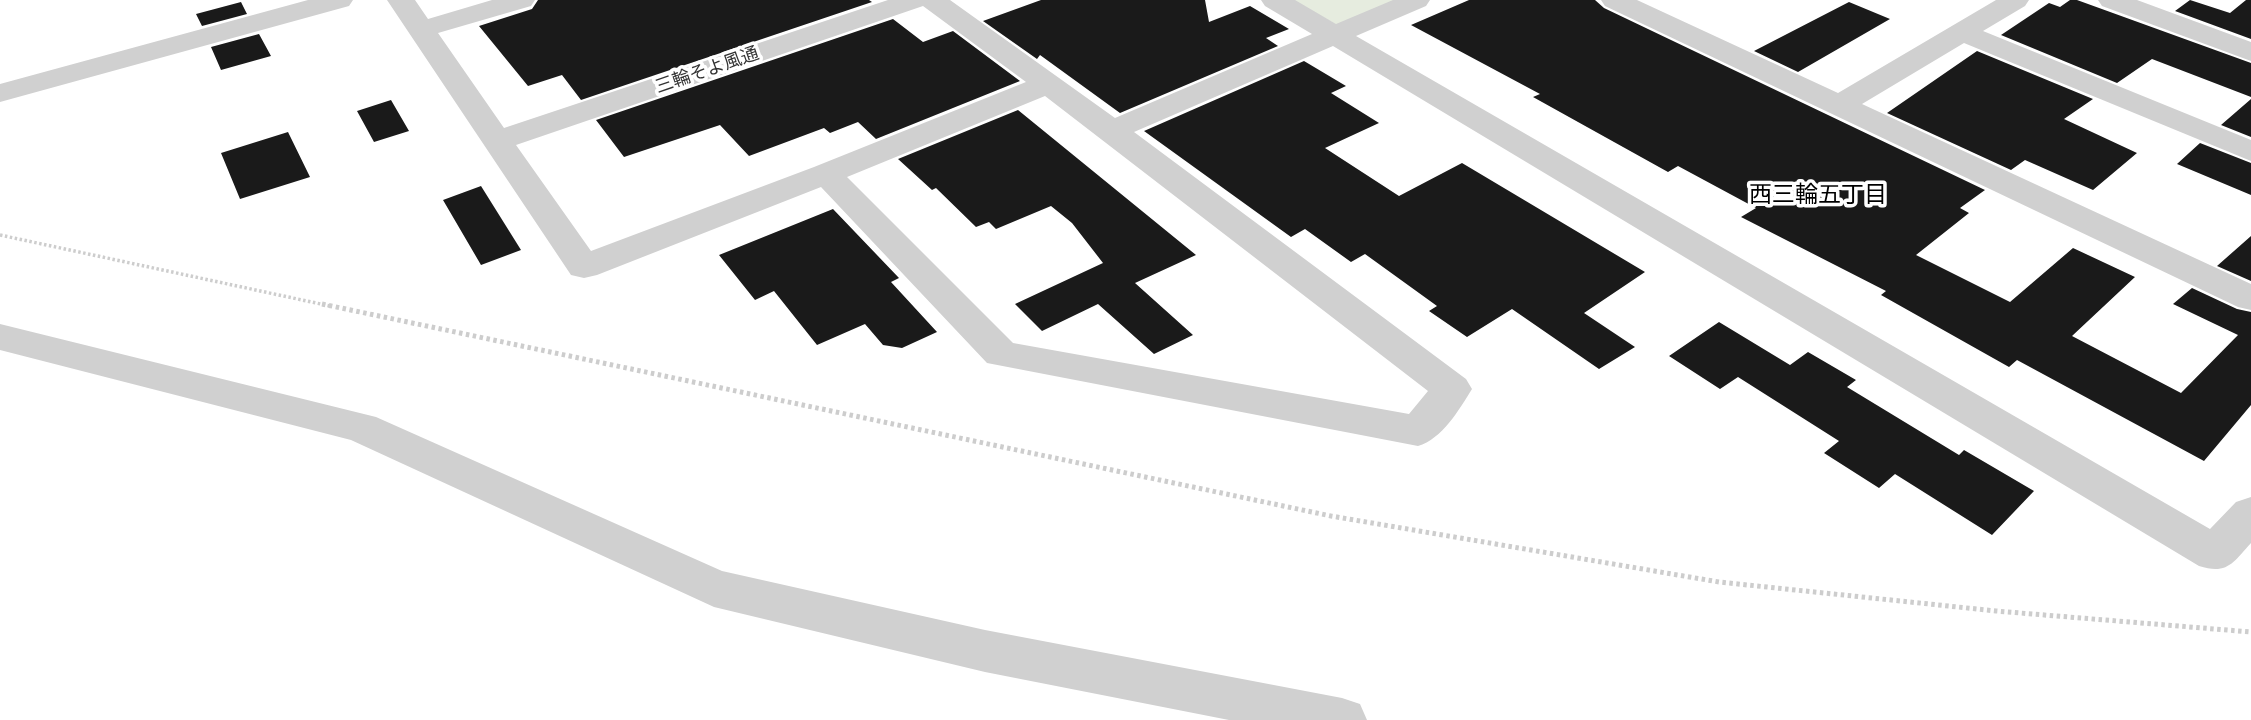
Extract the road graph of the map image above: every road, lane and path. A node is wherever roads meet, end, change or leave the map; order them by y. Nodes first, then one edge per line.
1 (339, 0) edge
2 (401, 0) edge
3 (521, 0) edge
4 (915, 0) edge
5 (932, 0) edge
6 (1275, 0) edge
7 (1416, 0) edge
8 (1615, 0) edge
9 (2015, 0) edge
10 (2112, 0) edge
11 (422, 29) junction
12 (1960, 31) junction
13 (1336, 35) junction
14 (2251, 52) edge
15 (1047, 84) junction
16 (0, 93) edge
17 (1839, 104) junction
18 (1112, 130) junction
19 (499, 140) junction
20 (2251, 151) edge
21 (826, 174) junction
22 (0, 235) edge
23 (2251, 298) edge
24 (0, 337) edge
25 (2251, 514) edge
26 (2251, 632) edge
27 (1342, 720) edge

1 - 16 street
2 - 11 street
3 - 11 street
4 - 19 street, 三輪そよ風通
5 - 15 street
6 - 13 street
7 - 13 street
8 - 17 street
9 - 12 street
10 - 14 street
11 - 19 street
12 - 17 street
12 - 20 street
13 - 18 street
13 - 25 street
15 - 18 street
15 - 21 street
17 - 23 street
18 - 21 street
19 - 21 street
22 - 26 path
24 - 27 street

